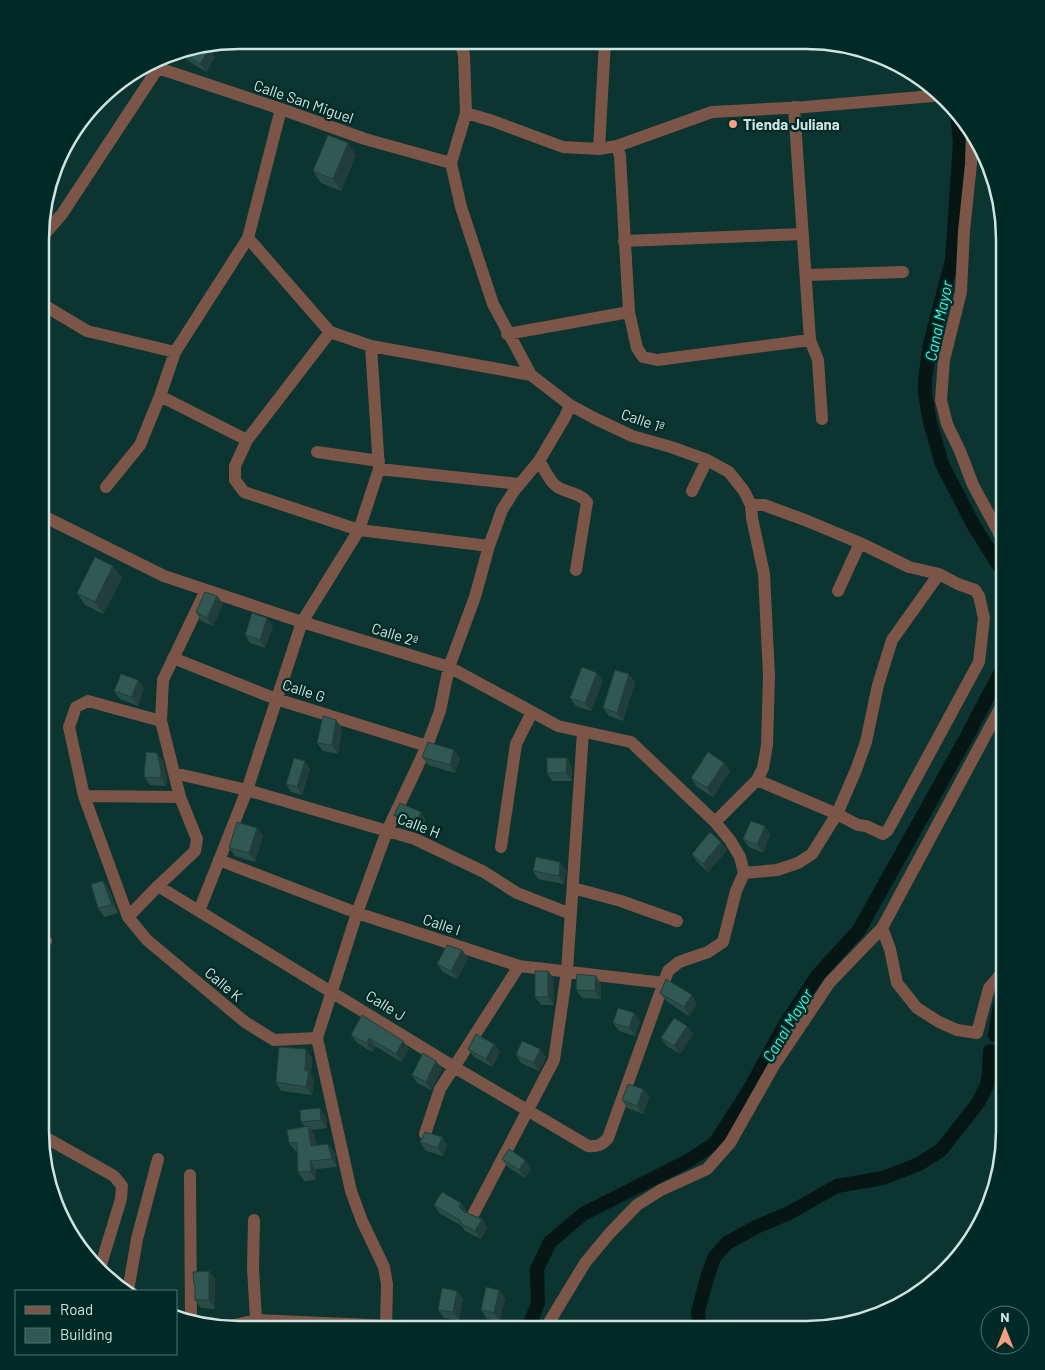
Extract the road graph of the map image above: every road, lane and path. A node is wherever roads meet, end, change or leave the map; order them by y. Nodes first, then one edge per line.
1 (462, 49) edge
2 (605, 49) edge
3 (155, 68) edge
4 (152, 69) edge
5 (933, 96) dead end
6 (794, 107) junction
7 (281, 109) junction
8 (466, 114) junction
9 (972, 145) edge
10 (617, 146) junction
11 (599, 149) junction
12 (451, 163) junction
13 (49, 229) edge
14 (803, 234) junction
15 (248, 238) junction
16 (624, 241) junction
17 (903, 272) dead end
18 (807, 275) junction
19 (49, 308) edge
20 (629, 312) junction
21 (330, 332) junction
22 (508, 334) junction
23 (810, 340) junction
24 (371, 346) junction
25 (175, 352) junction
26 (531, 375) junction
27 (160, 396) junction
28 (570, 405) junction
29 (822, 419) dead end
30 (247, 440) junction
31 (317, 452) dead end
32 (708, 460) junction
33 (539, 461) junction
34 (379, 465) junction
35 (519, 484) junction
36 (106, 487) dead end
37 (692, 491) dead end
38 (751, 505) junction
39 (49, 519) edge
40 (996, 528) edge
41 (359, 530) junction
42 (860, 543) junction
43 (489, 546) junction
44 (576, 570) dead end
45 (938, 574) junction
46 (206, 590) junction
47 (838, 591) dead end
48 (302, 622) junction
49 (173, 658) junction
50 (449, 667) junction
51 (276, 699) junction
52 (532, 712) junction
53 (996, 716) edge
54 (162, 722) junction
55 (583, 732) junction
56 (427, 746) junction
57 (174, 773) junction
58 (757, 780) junction
59 (247, 790) junction
60 (84, 796) junction
61 (180, 797) junction
62 (837, 814) junction
63 (715, 822) junction
64 (387, 830) junction
65 (501, 847) dead end
66 (219, 860) junction
67 (744, 873) junction
68 (158, 886) junction
69 (573, 888) junction
70 (200, 911) junction
71 (357, 913) junction
72 (571, 914) junction
73 (128, 917) junction
74 (678, 921) dead end
75 (882, 928) junction
76 (519, 966) junction
77 (567, 971) junction
78 (996, 980) edge
79 (664, 983) junction
80 (332, 991) junction
81 (317, 1038) junction
82 (454, 1067) junction
83 (528, 1110) junction
84 (424, 1134) edge
85 (49, 1139) edge
86 (158, 1159) dead end
87 (190, 1175) dead end
88 (474, 1213) dead end
89 (254, 1220) dead end
90 (101, 1263) edge
91 (129, 1286) edge
92 (191, 1315) edge
93 (256, 1320) junction
94 (252, 1321) edge
95 (278, 1321) edge
96 (386, 1321) edge
97 (550, 1321) edge

1 - 8 street, Calle 1ª
2 - 11 street
3 - 7 street, Calle San Miguel
4 - 13 street
5 - 6 street
6 - 10 street
6 - 14 street
7 - 12 street, Calle San Miguel
7 - 15 street
8 - 11 street
8 - 12 street, Calle 1ª
9 - 40 street
10 - 11 street
10 - 16 street
12 - 22 street, Calle 1ª
14 - 16 street
14 - 18 street
15 - 21 street
15 - 25 street
16 - 20 street
17 - 18 street
18 - 23 street
19 - 25 street
20 - 22 street
20 - 23 street
21 - 24 street
21 - 30 street
22 - 26 street, Calle 1ª
23 - 29 street
24 - 26 street
24 - 34 street
25 - 27 street
26 - 28 street, Calle 1ª
27 - 30 street
27 - 36 street
28 - 32 street, Calle 1ª
28 - 33 street
30 - 41 street
31 - 34 street
32 - 37 street
32 - 38 street, Calle 1ª
33 - 35 street
33 - 44 street
34 - 35 street
34 - 41 street
35 - 43 street
38 - 42 street
38 - 58 street, Calle 1ª
39 - 46 street, Calle 2ª
41 - 43 street
41 - 48 street
42 - 45 street
42 - 47 street
43 - 50 street
45 - 62 street
45 - 62 street
46 - 48 street, Calle 2ª
46 - 49 street
48 - 50 street, Calle 2ª
48 - 51 street
49 - 51 street, Calle G
49 - 54 street
50 - 52 street, Calle 2ª
50 - 56 street
51 - 56 street, Calle G
51 - 59 street
52 - 55 street, Calle 2ª
52 - 65 street
53 - 75 street
54 - 57 street
54 - 60 street, Calle K
55 - 63 street, Calle 2ª
55 - 69 street
56 - 64 street
57 - 59 street, Calle H
57 - 61 street
58 - 62 street
58 - 63 street, Calle 1ª
59 - 64 street, Calle H
59 - 66 street
60 - 61 street
60 - 73 street, Calle K
61 - 68 street
62 - 67 street
63 - 67 street, Calle 2ª
64 - 71 street
64 - 72 street, Calle H
66 - 70 street
66 - 71 street, Calle I
67 - 79 street
68 - 70 street, Calle J
68 - 73 street
69 - 72 street
69 - 74 street
70 - 80 street, Calle J
71 - 76 street, Calle I
71 - 80 street
72 - 77 street
73 - 81 street, Calle K
75 - 78 street
75 - 97 street
76 - 77 street, Calle I
76 - 82 street
77 - 79 street, Calle I
77 - 83 street
79 - 83 street, Calle J
80 - 81 street
80 - 82 street, Calle J
81 - 96 street
82 - 83 street, Calle J
82 - 84 street
83 - 88 street
85 - 90 street
86 - 91 street
87 - 92 street
89 - 93 street
93 - 94 street
93 - 95 street

